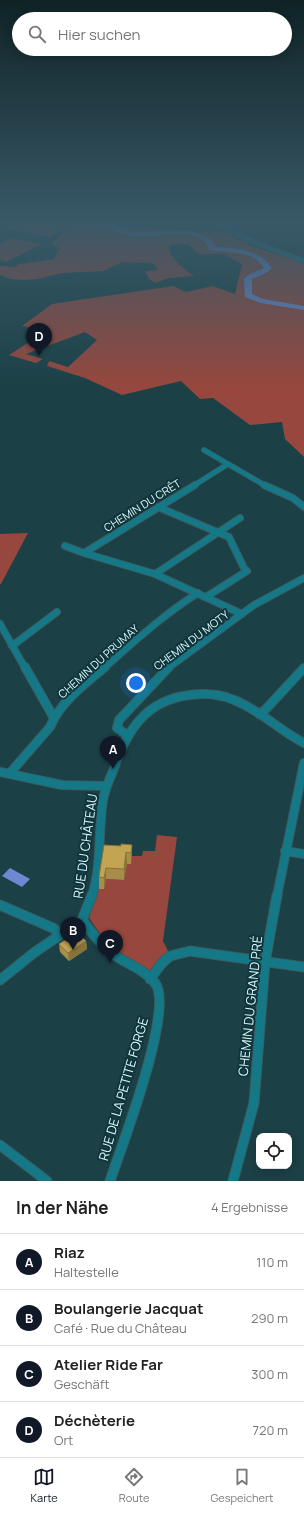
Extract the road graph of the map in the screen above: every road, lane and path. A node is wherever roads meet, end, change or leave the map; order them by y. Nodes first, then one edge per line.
1 (204, 450) dead end
2 (228, 464) junction
3 (158, 507) junction
4 (304, 507) edge
5 (240, 518) dead end
6 (218, 532) junction
7 (65, 546) dead end
8 (84, 553) junction
9 (155, 574) junction
10 (304, 578) edge
11 (198, 593) junction
12 (206, 597) junction
13 (57, 612) dead end
14 (242, 614) junction
15 (0, 624) edge
16 (12, 646) junction
17 (304, 668) edge
18 (259, 714) junction
19 (54, 718) junction
20 (128, 734) junction
21 (304, 743) edge
22 (304, 763) edge
23 (0, 772) edge
24 (10, 773) junction
25 (106, 786) junction
26 (285, 851) junction
27 (304, 854) edge
28 (0, 905) edge
29 (82, 920) junction
30 (61, 934) junction
31 (264, 962) junction
32 (304, 967) edge
33 (150, 979) junction
34 (0, 980) edge
35 (0, 1145) edge
36 (47, 1181) edge
37 (110, 1181) edge
38 (233, 1181) edge

1 - 2 street
2 - 3 street, CHEMIN DU CRÊT
2 - 4 street
3 - 6 street
3 - 8 street, CHEMIN DU CRÊT
5 - 6 street
6 - 9 street
6 - 12 street
7 - 8 street
8 - 9 street
9 - 11 street
10 - 14 street, CHEMIN DU MOTY
11 - 12 street
11 - 19 street, CHEMIN DU PRUMAY
12 - 14 street
13 - 16 street
14 - 20 street, CHEMIN DU MOTY
15 - 16 street
16 - 19 street
17 - 18 street
18 - 20 street, RUE DU CHÂTEAU
18 - 21 street, RUE DU CHÂTEAU
19 - 24 street, CHEMIN DU PRUMAY
20 - 25 street, RUE DU CHÂTEAU
22 - 26 street, CHEMIN DU GRAND PRÉ
23 - 24 street
24 - 25 street
25 - 29 street, RUE DU CHÂTEAU
26 - 27 street
26 - 31 street, CHEMIN DU GRAND PRÉ
28 - 30 street
29 - 30 street
29 - 33 street, RUE DE LA PETITE FORGE
30 - 34 street
31 - 32 street
31 - 33 street
31 - 38 street, CHEMIN DU GRAND PRÉ
33 - 37 street, RUE DE LA PETITE FORGE
35 - 36 street

